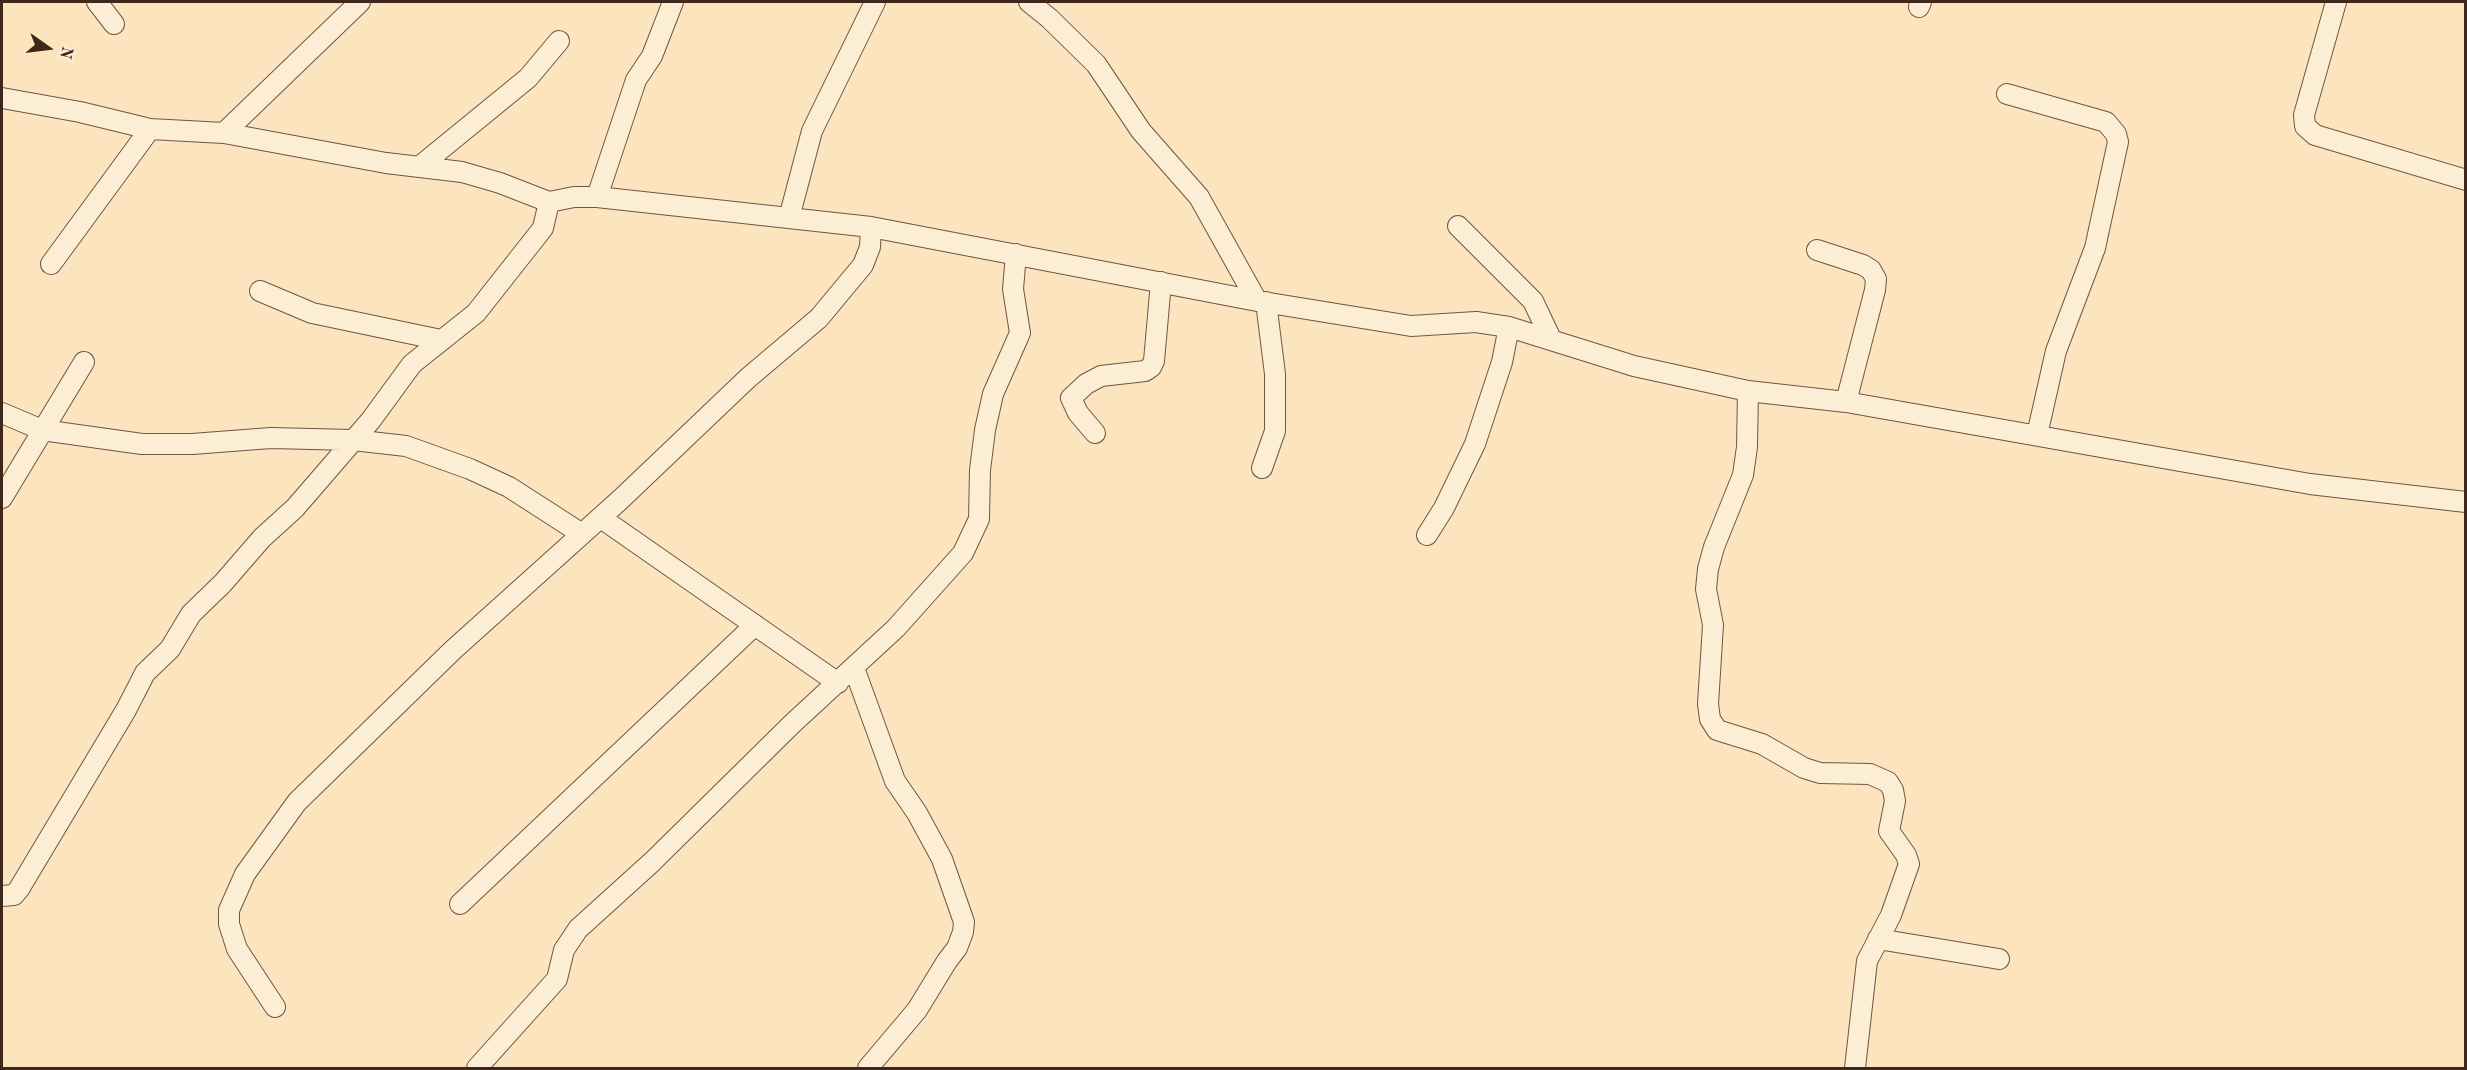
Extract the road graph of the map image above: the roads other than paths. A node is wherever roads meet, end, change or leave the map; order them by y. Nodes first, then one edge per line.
1 (97, 2) edge
2 (360, 2) edge
3 (673, 2) edge
4 (874, 2) edge
5 (1029, 2) edge
6 (2336, 2) edge
7 (114, 24) dead end
8 (559, 41) dead end
9 (2007, 94) dead end
10 (2, 98) edge
11 (150, 129) junction
12 (224, 133) junction
13 (419, 167) junction
14 (2466, 180) edge
15 (597, 197) junction
16 (549, 202) junction
17 (789, 218) junction
18 (1458, 226) dead end
19 (871, 227) junction
20 (1817, 250) dead end
21 (1016, 254) junction
22 (51, 264) dead end
23 (1161, 282) junction
24 (260, 291) dead end
25 (1262, 301) junction
26 (1509, 327) junction
27 (1551, 339) junction
28 (441, 340) junction
29 (84, 362) dead end
30 (1748, 391) junction
31 (1846, 402) junction
32 (2, 413) edge
33 (42, 430) junction
34 (1095, 434) dead end
35 (2037, 435) junction
36 (353, 440) junction
37 (1262, 468) dead end
38 (2, 498) edge
39 (2466, 502) edge
40 (601, 518) junction
41 (582, 534) junction
42 (1427, 536) dead end
43 (755, 625) junction
44 (854, 668) junction
45 (837, 683) junction
46 (2, 896) edge
47 (460, 904) dead end
48 (1878, 939) junction
49 (1999, 959) dead end
50 (275, 1007) dead end
51 (477, 1068) edge
52 (868, 1068) edge
53 (1855, 1068) edge

1 - 7 street
2 - 12 street
3 - 15 street
4 - 17 street
5 - 25 street
6 - 14 street
8 - 13 street
9 - 35 street
10 - 11 street
11 - 12 street
11 - 22 street
12 - 13 street
13 - 16 street
15 - 16 street
15 - 17 street
16 - 28 street
17 - 19 street
18 - 27 street
19 - 21 street
19 - 40 street
20 - 31 street
21 - 23 street
21 - 44 street
23 - 25 street
23 - 34 street
24 - 28 street
25 - 26 street
25 - 37 street
26 - 27 street
26 - 42 street
27 - 30 street
28 - 36 street
29 - 33 street
30 - 31 street
30 - 48 street
31 - 35 street
32 - 33 street
33 - 36 street
33 - 38 street
35 - 39 street
36 - 41 street
36 - 46 street
40 - 41 street
40 - 43 street
41 - 50 street
43 - 45 street
43 - 47 street
44 - 45 street
44 - 52 street
45 - 51 street
48 - 49 street
48 - 53 street

